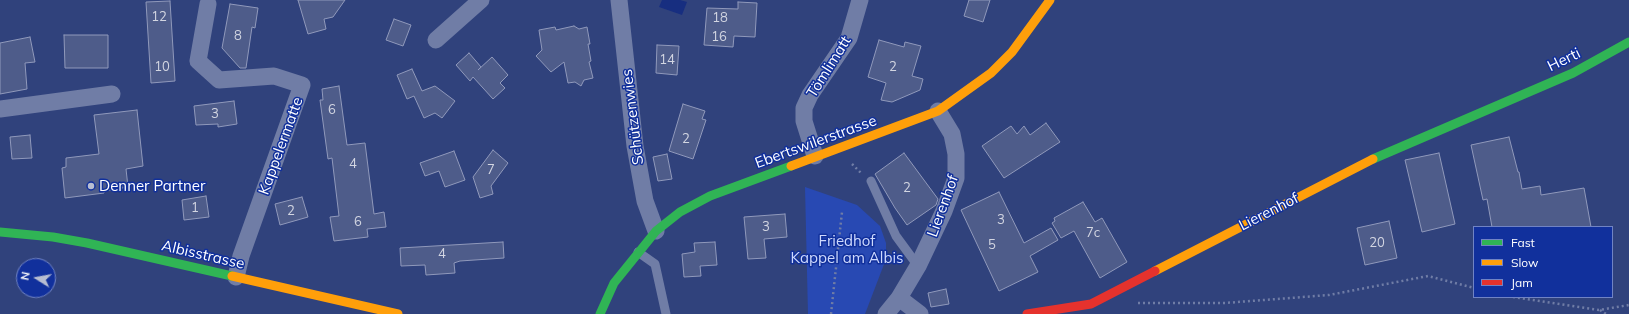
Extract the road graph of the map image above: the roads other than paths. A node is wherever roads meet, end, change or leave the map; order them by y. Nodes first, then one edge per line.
1 (481, 0) edge
2 (619, 0) edge
3 (860, 0) edge
4 (1050, 0) edge
5 (208, 4) dead end
6 (436, 40) dead end
7 (1629, 42) edge
8 (112, 94) dead end
9 (1510, 100) joint
10 (0, 109) edge
11 (938, 111) junction
12 (815, 156) junction
13 (871, 181) road end
14 (656, 231) junction
15 (0, 232) edge
16 (638, 252) junction
17 (918, 266) junction
18 (236, 277) junction
19 (899, 298) junction
20 (398, 314) edge
21 (600, 314) edge
22 (666, 314) edge
23 (886, 314) edge
24 (920, 314) edge
25 (1027, 314) edge

1 - 6 street
2 - 14 street, Schützenwies
3 - 12 street, Tömlimatt
4 - 11 street, Ebertswilerstrasse
5 - 18 street, Kappelermatte
7 - 9 street, Herti
8 - 10 street
9 - 25 street, Lierenhof
11 - 12 street, Ebertswilerstrasse
11 - 17 street, Lierenhof
12 - 14 street, Ebertswilerstrasse
13 - 17 lane
14 - 16 street, Ebertswilerstrasse
15 - 18 street, Albisstrasse
16 - 21 street, Ebertswilerstrasse
16 - 22 lane
17 - 19 street, Lierenhof
18 - 20 street, Albisstrasse
19 - 23 street, Lierenhof
19 - 24 street

